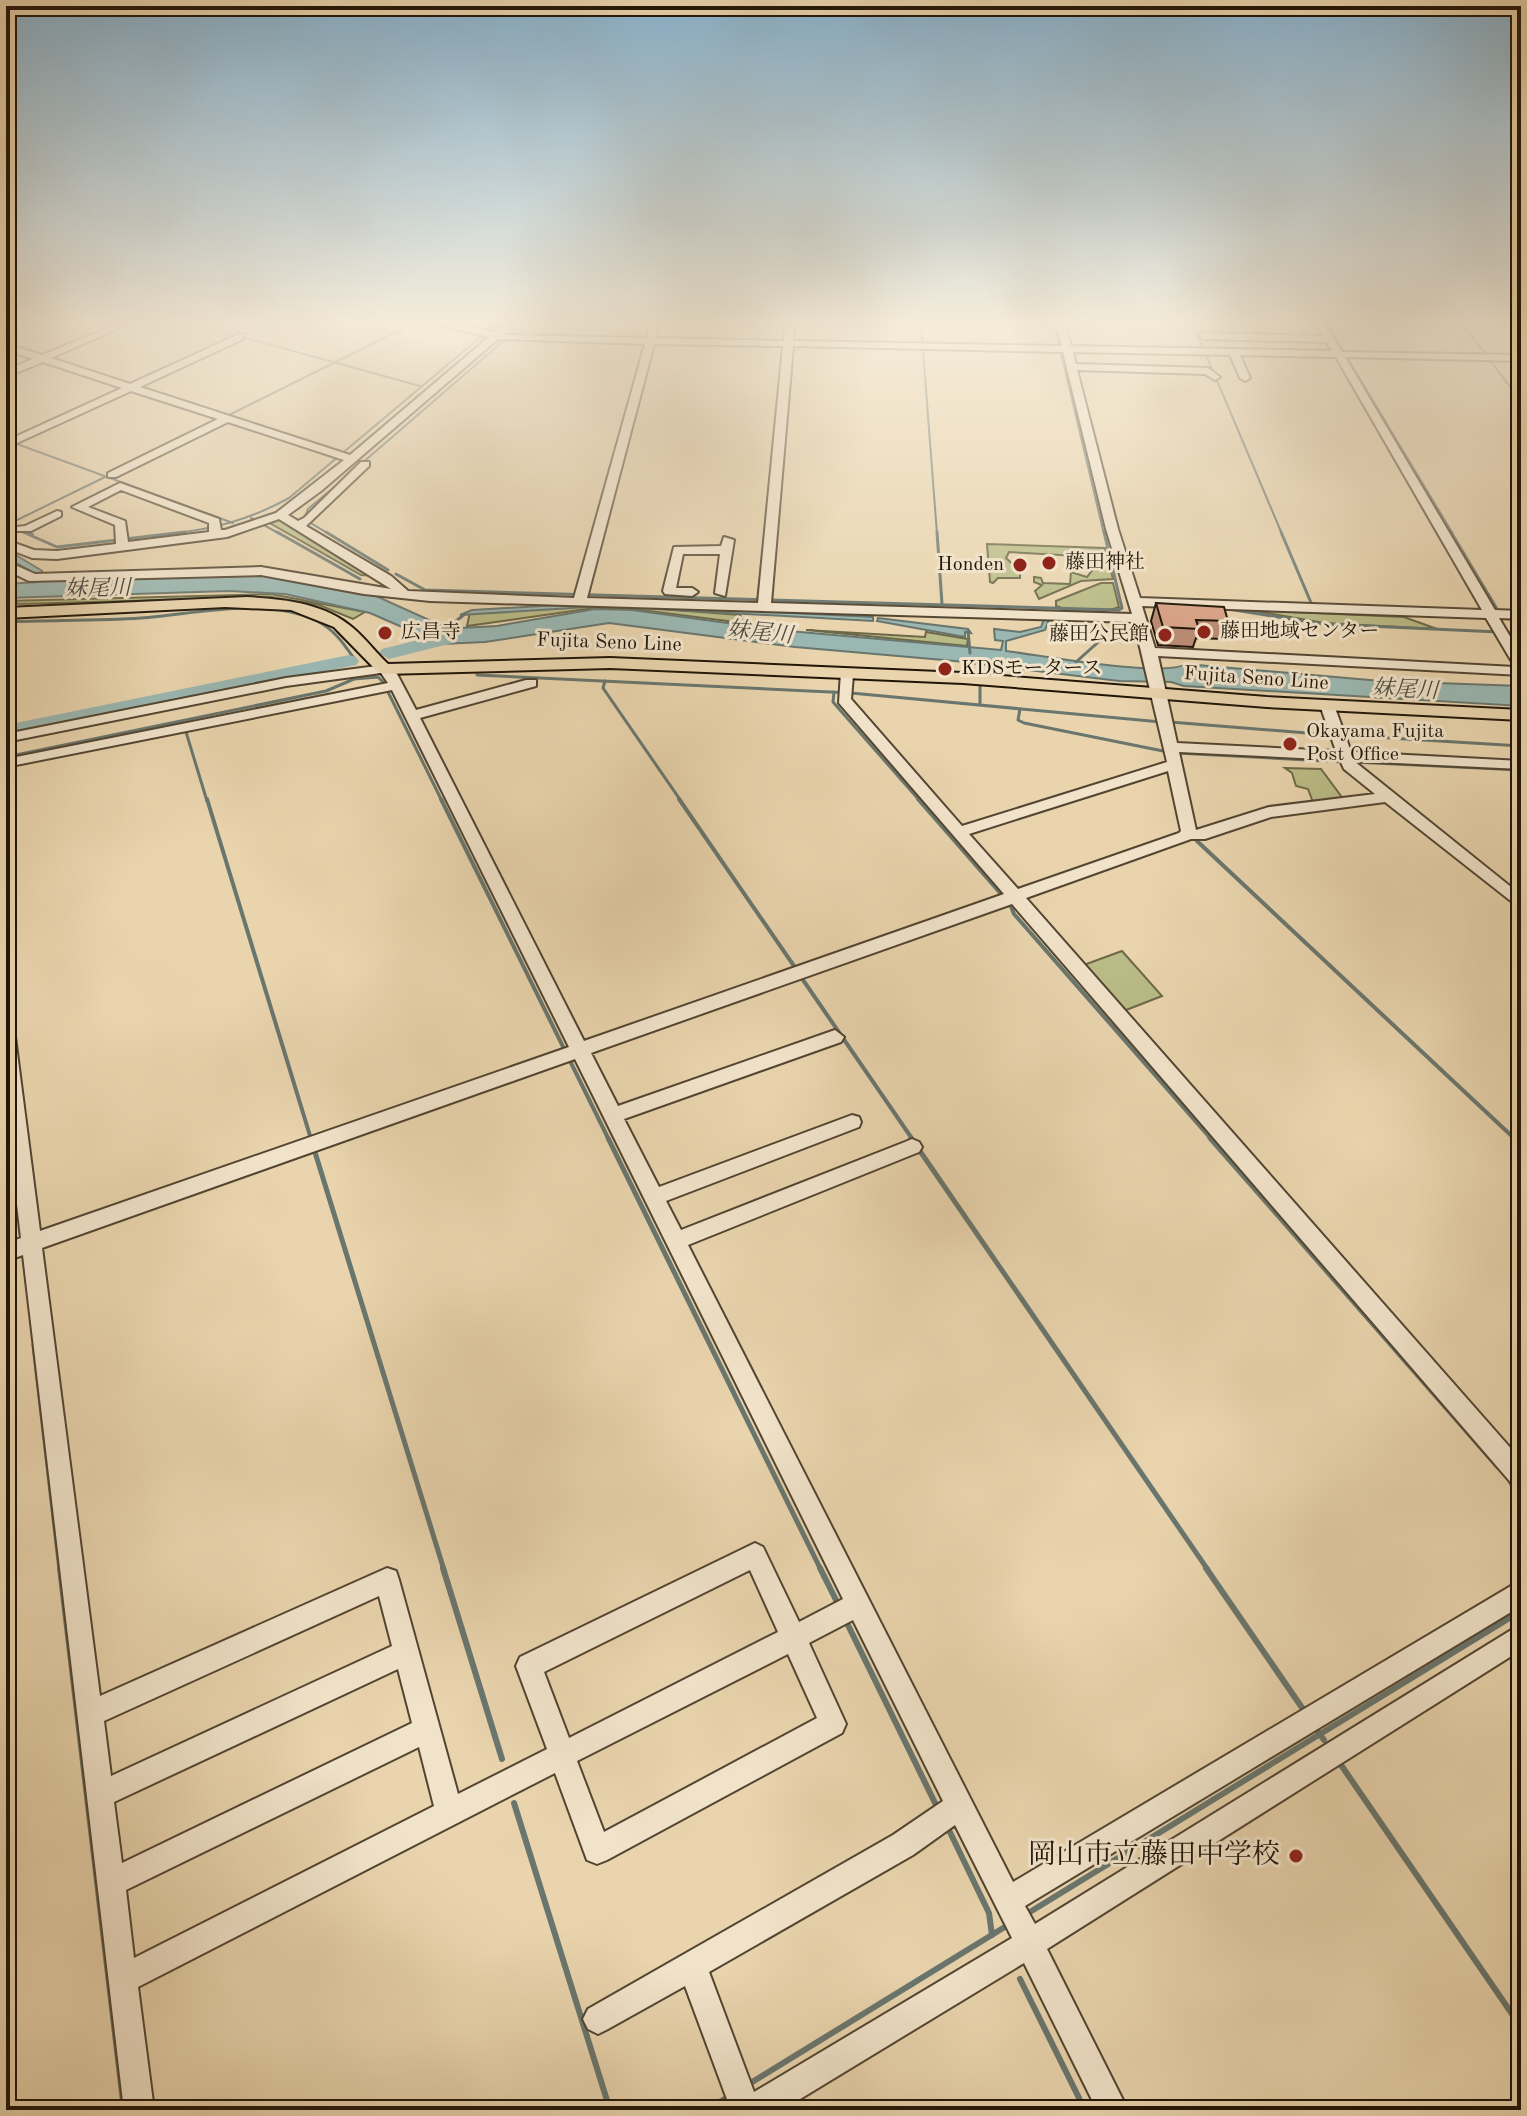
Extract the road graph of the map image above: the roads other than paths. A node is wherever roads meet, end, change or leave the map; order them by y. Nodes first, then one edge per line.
1 (53, 423) edge
2 (218, 423) edge
3 (238, 423) edge
4 (385, 423) edge
5 (626, 423) edge
6 (778, 423) edge
7 (1086, 423) edge
8 (1382, 423) edge
9 (10, 443) edge
10 (343, 456) junction
11 (365, 464) dead end
12 (112, 475) dead end
13 (57, 514) dead end
14 (280, 515) junction
15 (303, 522) junction
16 (215, 529) junction
17 (8, 531) edge
18 (122, 541) junction
19 (6, 544) edge
20 (6, 565) edge
21 (721, 593) junction
22 (406, 595) junction
23 (581, 596) junction
24 (747, 601) junction
25 (764, 601) junction
26 (1133, 602) junction
27 (6, 613) edge
28 (1521, 615) edge
29 (1139, 618) junction
30 (1498, 621) junction
31 (1151, 657) junction
32 (1521, 668) edge
33 (384, 669) junction
34 (531, 683) dead end
35 (396, 685) junction
36 (845, 687) junction
37 (1158, 690) junction
38 (1327, 705) junction
39 (1521, 715) edge
40 (411, 716) junction
41 (6, 738) edge
42 (1172, 754) junction
43 (1347, 760) junction
44 (6, 763) edge
45 (1521, 765) edge
46 (1389, 797) junction
47 (958, 832) junction
48 (1194, 835) junction
49 (1014, 896) junction
50 (1521, 903) edge
51 (6, 1037) edge
52 (835, 1037) dead end
53 (571, 1054) junction
54 (612, 1116) junction
55 (852, 1122) dead end
56 (912, 1147) dead end
57 (653, 1197) junction
58 (675, 1241) junction
59 (20, 1247) edge
60 (1521, 1477) edge
61 (1521, 1592) edge
62 (847, 1610) junction
63 (1521, 1636) edge
64 (793, 1637) junction
65 (405, 1653) junction
66 (89, 1714) junction
67 (425, 1730) junction
68 (561, 1754) junction
69 (100, 1795) junction
70 (449, 1811) junction
71 (947, 1813) junction
72 (111, 1883) junction
73 (1018, 1922) junction
74 (692, 1966) junction
75 (123, 1979) junction
76 (598, 2019) dead end
77 (744, 2100) edge
78 (139, 2110) edge
79 (1113, 2110) edge

1 - 9 street
2 - 12 street
3 - 10 street
4 - 10 street
5 - 23 street
6 - 25 street
7 - 26 street
8 - 30 street
10 - 14 street
11 - 15 street
13 - 17 street
14 - 15 street
14 - 16 street
15 - 22 street
16 - 18 street
16 - 18 street
18 - 19 street
20 - 22 street
21 - 21 street
21 - 24 street
22 - 23 street
23 - 24 street
24 - 25 street
25 - 29 street
26 - 29 street
26 - 30 street
27 - 33 main road
28 - 30 street
29 - 31 street
30 - 32 street
31 - 32 street
31 - 37 street
33 - 35 street
33 - 36 main road, Fujita Seno Line
33 - 41 street
34 - 40 street
35 - 40 street
35 - 44 street
36 - 37 main road, Fujita Seno Line
36 - 47 street
37 - 38 main road, Fujita Seno Line
37 - 42 street
38 - 39 main road, Fujita Seno Line
38 - 43 street
40 - 53 street
42 - 43 street
42 - 47 street
42 - 48 street
43 - 45 street
43 - 46 street
46 - 48 street
46 - 50 street
47 - 49 street
48 - 49 street
49 - 53 street
49 - 60 street
51 - 59 street
52 - 54 street
53 - 54 street
53 - 59 street
54 - 57 street
55 - 57 street
56 - 58 street
57 - 58 street
58 - 62 street
59 - 66 street
61 - 73 street
62 - 64 street
62 - 71 street
63 - 73 street
64 - 68 street
64 - 68 street
64 - 68 street
65 - 66 street
65 - 67 street
65 - 69 street
66 - 69 street
67 - 70 street
67 - 72 street
68 - 70 street
69 - 72 street
70 - 75 street
71 - 73 street
71 - 74 street
72 - 75 street
73 - 77 street
73 - 79 street
74 - 76 street
74 - 77 street
75 - 78 street

